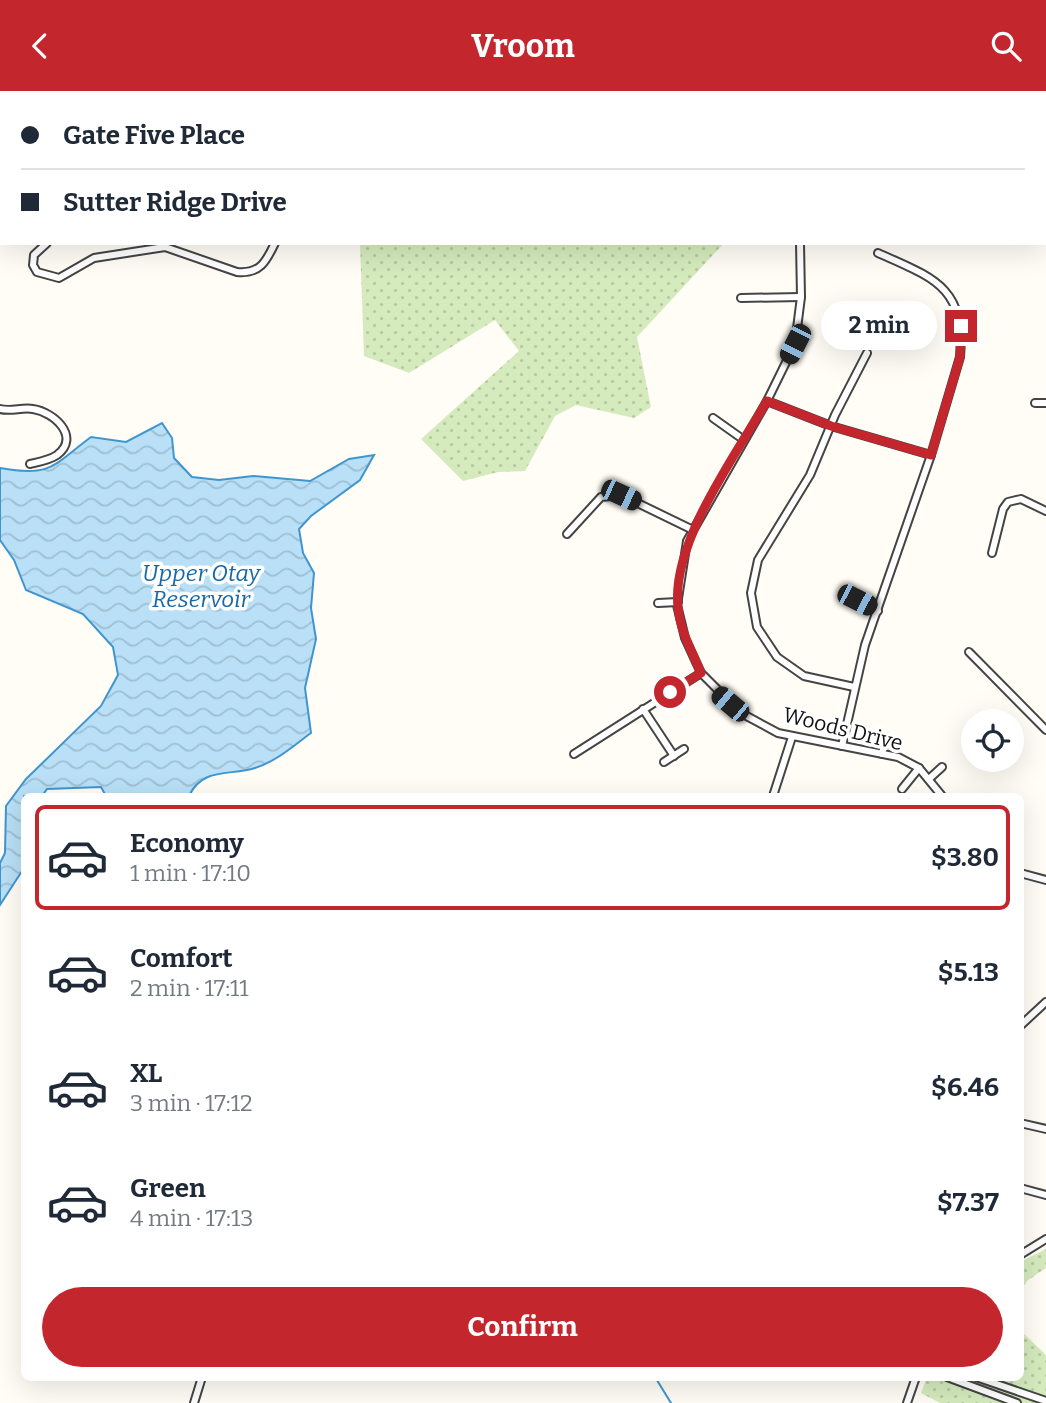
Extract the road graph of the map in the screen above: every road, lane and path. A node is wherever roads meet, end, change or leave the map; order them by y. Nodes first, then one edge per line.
1 (45, 245) edge
2 (274, 245) edge
3 (800, 245) edge
4 (878, 253) dead end
5 (801, 297) junction
6 (741, 298) dead end
7 (867, 353) dead end
8 (767, 401) junction
9 (1035, 403) dead end
10 (1046, 403) edge
11 (0, 409) edge
12 (713, 418) dead end
13 (831, 426) junction
14 (744, 440) junction
15 (931, 455) junction
16 (30, 464) dead end
17 (1046, 511) edge
18 (693, 530) junction
19 (567, 534) dead end
20 (992, 553) dead end
21 (847, 593) dead end
22 (658, 603) dead end
23 (678, 603) junction
24 (878, 611) junction
25 (969, 652) dead end
26 (701, 673) junction
27 (854, 687) junction
28 (643, 709) junction
29 (1046, 730) edge
30 (792, 737) junction
31 (886, 737) dead end
32 (842, 746) junction
33 (684, 749) dead end
34 (574, 754) dead end
35 (882, 754) junction
36 (674, 756) junction
37 (664, 762) dead end
38 (942, 767) dead end
39 (919, 768) junction
40 (930, 778) junction
41 (902, 789) dead end
42 (774, 793) edge
43 (940, 793) edge
44 (1024, 874) edge
45 (1046, 880) edge
46 (1046, 1002) edge
47 (1024, 1022) edge
48 (1024, 1124) edge
49 (1046, 1129) edge
50 (1024, 1189) edge
51 (1046, 1195) edge
52 (1046, 1239) edge
53 (1024, 1249) edge
54 (201, 1381) edge
55 (915, 1381) edge
56 (958, 1381) edge
57 (988, 1381) edge
58 (1046, 1401) edge
59 (194, 1403) edge
60 (907, 1403) edge
61 (1017, 1403) edge

1 - 2 street
3 - 5 street, Woods Drive
4 - 15 street
5 - 6 street
5 - 8 street, Woods Drive
7 - 13 street
8 - 13 street
8 - 14 street, Woods Drive
9 - 10 street
11 - 16 street
12 - 14 street
13 - 15 street
13 - 27 street
14 - 18 street, Woods Drive
15 - 24 street
17 - 20 street
18 - 19 street
18 - 23 street, Woods Drive
21 - 24 street
22 - 23 street
23 - 26 street, Woods Drive
24 - 27 street
25 - 29 street
26 - 28 street
26 - 30 street, Woods Drive
27 - 32 street
28 - 34 street
28 - 36 street
30 - 32 street, Woods Drive
30 - 42 street
31 - 35 street
32 - 35 street, Woods Drive
33 - 36 street
35 - 39 street, Woods Drive
36 - 37 street
38 - 40 street
39 - 40 street, Woods Drive
39 - 41 street
40 - 43 street, Woods Drive
44 - 45 street
46 - 47 street
48 - 49 street
50 - 51 street
52 - 53 street
54 - 59 street
55 - 60 street
56 - 61 street
57 - 58 street

